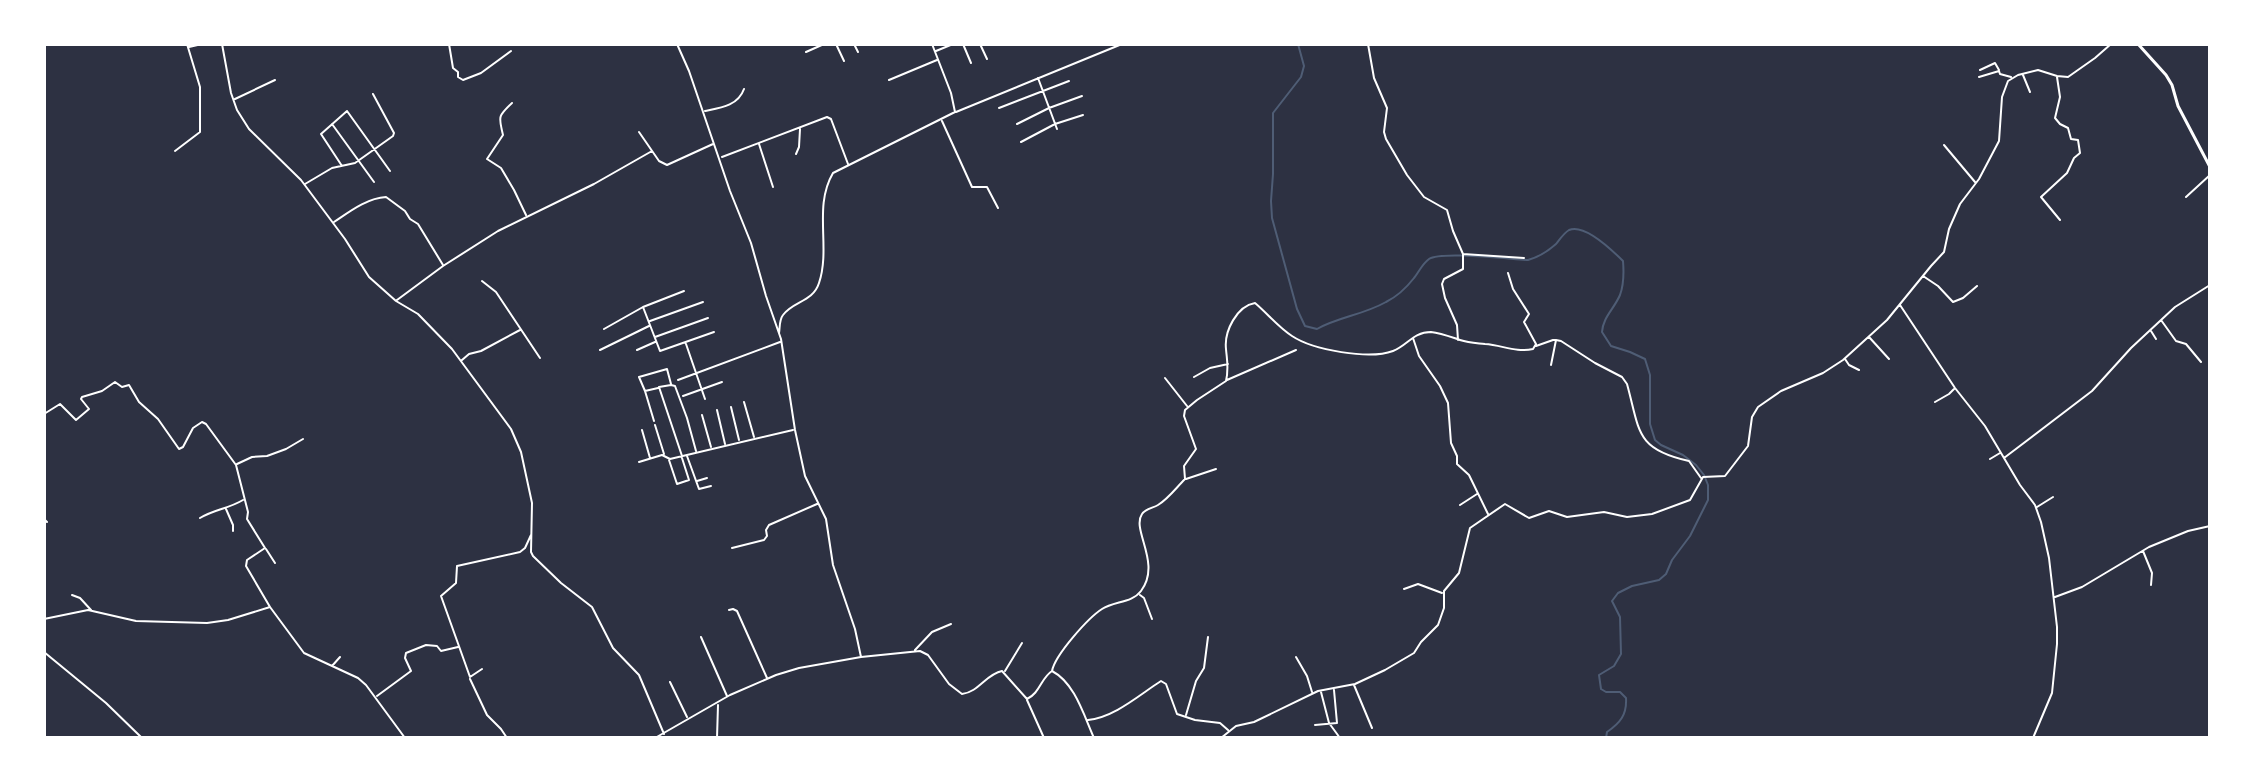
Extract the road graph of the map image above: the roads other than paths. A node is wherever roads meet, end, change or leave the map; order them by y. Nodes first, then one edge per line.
1 (202, 44) edge
2 (222, 44) edge
3 (449, 44) edge
4 (677, 44) edge
5 (824, 44) edge
6 (836, 44) edge
7 (854, 44) edge
8 (932, 44) edge
9 (953, 44) edge
10 (963, 44) edge
11 (980, 44) edge
12 (1104, 44) edge
13 (1122, 44) edge
14 (1368, 44) edge
15 (2111, 44) edge
16 (2138, 44) edge
17 (187, 46) edge
18 (1106, 50) junction
19 (511, 51) dead end
20 (935, 51) junction
21 (806, 52) dead end
22 (858, 52) dead end
23 (987, 59) dead end
24 (938, 60) junction
25 (844, 61) dead end
26 (971, 63) dead end
27 (1980, 70) dead end
28 (2000, 71) junction
29 (2022, 74) junction
30 (2057, 76) junction
31 (1979, 77) dead end
32 (1037, 78) junction
33 (2012, 78) junction
34 (275, 80) dead end
35 (889, 80) dead end
36 (1069, 81) dead end
37 (744, 89) dead end
38 (1042, 91) junction
39 (2030, 92) dead end
40 (373, 94) dead end
41 (1082, 96) dead end
42 (234, 100) junction
43 (512, 103) dead end
44 (999, 108) dead end
45 (1049, 108) junction
46 (703, 111) junction
47 (955, 112) junction
48 (1083, 115) dead end
49 (942, 120) junction
50 (331, 123) junction
51 (1017, 124) dead end
52 (1055, 124) junction
53 (800, 127) junction
54 (1057, 129) dead end
55 (639, 132) dead end
56 (1021, 142) dead end
57 (714, 143) junction
58 (758, 143) junction
59 (1944, 145) dead end
60 (375, 150) junction
61 (175, 151) dead end
62 (652, 151) junction
63 (796, 154) dead end
64 (720, 158) junction
65 (358, 161) junction
66 (848, 165) junction
67 (343, 167) junction
68 (2210, 167) edge
69 (390, 171) dead end
70 (2210, 175) edge
71 (374, 182) dead end
72 (1976, 183) junction
73 (304, 185) junction
74 (773, 187) dead end
75 (2186, 197) dead end
76 (998, 208) dead end
77 (526, 216) junction
78 (2060, 220) dead end
79 (332, 222) junction
80 (1463, 255) junction
81 (1524, 258) dead end
82 (443, 266) junction
83 (1508, 273) dead end
84 (1923, 276) junction
85 (482, 281) dead end
86 (2210, 285) edge
87 (1977, 286) dead end
88 (684, 291) dead end
89 (396, 301) junction
90 (703, 302) dead end
91 (1900, 305) junction
92 (643, 307) junction
93 (708, 318) dead end
94 (2161, 319) junction
95 (649, 323) junction
96 (604, 329) dead end
97 (521, 330) junction
98 (2150, 330) junction
99 (714, 332) dead end
100 (779, 335) junction
101 (1413, 336) junction
102 (654, 337) junction
103 (1868, 337) junction
104 (2156, 339) dead end
105 (1458, 340) junction
106 (1556, 340) junction
107 (656, 342) junction
108 (781, 342) junction
109 (685, 343) junction
110 (1536, 346) junction
111 (600, 350) dead end
112 (637, 350) dead end
113 (1296, 350) dead end
114 (540, 358) dead end
115 (1845, 359) junction
116 (1889, 359) dead end
117 (462, 361) junction
118 (2201, 362) dead end
119 (1229, 364) junction
120 (1551, 365) dead end
121 (1859, 370) dead end
122 (696, 373) junction
123 (1194, 377) dead end
124 (1165, 378) dead end
125 (678, 380) dead end
126 (1226, 381) junction
127 (722, 382) dead end
128 (671, 385) junction
129 (659, 387) junction
130 (1955, 388) junction
131 (702, 389) junction
132 (645, 391) junction
133 (683, 396) dead end
134 (705, 399) dead end
135 (744, 402) dead end
136 (1935, 402) dead end
137 (731, 407) dead end
138 (1188, 407) junction
139 (717, 410) dead end
140 (44, 414) edge
141 (702, 415) dead end
142 (642, 430) dead end
143 (795, 430) junction
144 (754, 438) junction
145 (303, 439) dead end
146 (740, 441) junction
147 (725, 445) junction
148 (711, 448) junction
149 (696, 452) junction
150 (2001, 453) junction
151 (683, 456) junction
152 (666, 457) junction
153 (2004, 458) junction
154 (650, 459) junction
155 (1990, 459) dead end
156 (639, 462) dead end
157 (236, 465) junction
158 (1216, 469) dead end
159 (707, 478) dead end
160 (1703, 478) junction
161 (1185, 479) junction
162 (696, 481) junction
163 (711, 486) dead end
164 (1478, 493) junction
165 (2053, 497) dead end
166 (244, 500) junction
167 (819, 503) junction
168 (1460, 505) dead end
169 (226, 508) junction
170 (2036, 508) junction
171 (1489, 515) junction
172 (200, 518) dead end
173 (44, 519) edge
174 (47, 522) dead end
175 (2210, 526) edge
176 (233, 531) dead end
177 (531, 534) junction
178 (265, 548) junction
179 (732, 548) dead end
180 (2143, 550) junction
181 (275, 563) dead end
182 (2151, 585) dead end
183 (1404, 589) dead end
184 (1443, 594) junction
185 (72, 595) dead end
186 (1138, 595) junction
187 (2054, 597) junction
188 (270, 607) junction
189 (729, 610) dead end
190 (91, 611) junction
191 (44, 619) edge
192 (1152, 619) dead end
193 (951, 624) dead end
194 (701, 637) dead end
195 (1208, 637) dead end
196 (1022, 643) dead end
197 (458, 647) junction
198 (914, 651) junction
199 (44, 652) edge
200 (340, 657) dead end
201 (861, 657) junction
202 (1296, 657) dead end
203 (331, 667) junction
204 (482, 669) dead end
205 (1052, 671) junction
206 (1004, 672) junction
207 (470, 677) junction
208 (768, 679) junction
209 (670, 682) dead end
210 (1353, 684) junction
211 (1334, 689) junction
212 (1321, 691) junction
213 (1312, 694) junction
214 (376, 697) junction
215 (727, 698) junction
216 (1027, 699) junction
217 (718, 703) junction
218 (1186, 716) junction
219 (688, 718) junction
220 (1087, 720) junction
221 (1329, 723) junction
222 (1315, 725) dead end
223 (1372, 728) dead end
224 (1229, 731) junction
225 (664, 734) junction
226 (142, 738) edge
227 (405, 738) edge
228 (507, 738) edge
229 (655, 738) edge
230 (717, 738) edge
231 (1044, 738) edge
232 (1094, 738) edge
233 (1221, 738) edge
234 (1340, 738) edge
235 (2033, 738) edge

1 - 17 street
2 - 42 street
3 - 19 street
4 - 46 street
5 - 21 street
6 - 25 street
7 - 22 street
8 - 20 street
9 - 20 street
10 - 26 street
11 - 23 street
12 - 18 street
13 - 18 street
14 - 80 street
15 - 30 street
16 - 68 main road
17 - 61 street
18 - 32 street
20 - 24 street
24 - 35 street
24 - 47 street
27 - 28 street
28 - 31 street
28 - 33 street
29 - 30 street
29 - 33 street
29 - 39 street
30 - 78 street
32 - 38 street
32 - 47 street
33 - 72 street
34 - 42 street
36 - 38 street
37 - 46 street
38 - 44 street
38 - 45 street
40 - 60 street
41 - 45 street
42 - 73 street
43 - 77 street
45 - 51 street
45 - 52 street
46 - 57 street
47 - 49 street
48 - 52 street
49 - 66 street
49 - 76 street
50 - 60 street
50 - 65 street
50 - 67 street
52 - 54 street
52 - 56 street
53 - 58 street
53 - 63 street
53 - 66 street
55 - 62 street
57 - 62 street
57 - 64 street
58 - 64 street
58 - 74 street
59 - 72 street
60 - 65 street
60 - 69 street
62 - 77 street
64 - 100 street
65 - 67 street
65 - 71 street
66 - 100 street
67 - 73 street
70 - 75 street
72 - 84 street
73 - 79 street
77 - 82 street
79 - 82 street
79 - 89 street
80 - 81 street
80 - 105 street
82 - 89 street
83 - 110 street
84 - 87 street
84 - 91 street
85 - 97 street
86 - 94 street
88 - 92 street
89 - 117 street
90 - 95 street
91 - 103 street
91 - 130 street
92 - 95 street
92 - 96 street
93 - 102 street
94 - 98 street
94 - 118 street
95 - 102 street
95 - 111 street
97 - 114 street
97 - 117 street
98 - 104 street
98 - 153 street
99 - 109 street
100 - 108 street
101 - 105 street
101 - 119 street
101 - 164 street
102 - 107 street
103 - 115 street
103 - 116 street
105 - 110 street
106 - 110 street
106 - 120 street
106 - 160 street
107 - 109 street
107 - 112 street
108 - 122 street
108 - 143 street
109 - 122 street
113 - 126 street
115 - 121 street
115 - 160 street
117 - 177 street
119 - 123 street
119 - 126 street
122 - 125 street
122 - 131 street
124 - 138 street
126 - 138 street
127 - 131 street
128 - 129 street
128 - 132 street
128 - 149 street
129 - 132 street
129 - 151 street
130 - 136 street
130 - 150 street
131 - 133 street
131 - 134 street
132 - 152 street
135 - 144 street
137 - 146 street
138 - 161 street
139 - 147 street
140 - 157 street
141 - 148 street
142 - 154 street
143 - 144 street
143 - 167 street
144 - 146 street
145 - 157 street
146 - 147 street
147 - 148 street
148 - 149 street
149 - 151 street
150 - 153 street
150 - 155 street
151 - 152 street
151 - 152 street
151 - 162 street
152 - 154 street
153 - 170 street
154 - 156 street
157 - 166 street
158 - 161 street
159 - 162 street
160 - 171 street
161 - 186 street
162 - 163 street
164 - 168 street
164 - 171 street
165 - 170 street
166 - 169 street
166 - 178 street
167 - 179 street
167 - 201 street
169 - 172 street
169 - 176 street
170 - 187 street
171 - 184 street
173 - 174 street
175 - 180 street
177 - 197 street
177 - 225 street
178 - 181 street
178 - 188 street
180 - 182 street
180 - 187 street
183 - 184 street
184 - 210 street
185 - 190 street
186 - 192 street
186 - 205 street
187 - 235 street
188 - 190 street
188 - 203 street
189 - 208 street
190 - 191 street
193 - 198 street
194 - 215 street
195 - 218 street
196 - 206 street
197 - 207 street
197 - 214 street
198 - 201 street
198 - 206 street
199 - 226 street
200 - 203 street
201 - 208 street
202 - 213 street
203 - 214 street
204 - 207 street
205 - 216 street
205 - 220 street
206 - 216 street
207 - 228 street
208 - 215 street
209 - 219 street
210 - 211 street
210 - 223 street
211 - 212 street
211 - 221 street
212 - 213 street
212 - 221 street
213 - 224 street
214 - 227 street
215 - 217 street
216 - 231 street
217 - 219 street
217 - 230 street
218 - 220 street
218 - 224 street
219 - 225 street
220 - 232 street
221 - 222 street
221 - 234 street
224 - 233 street
225 - 229 street

